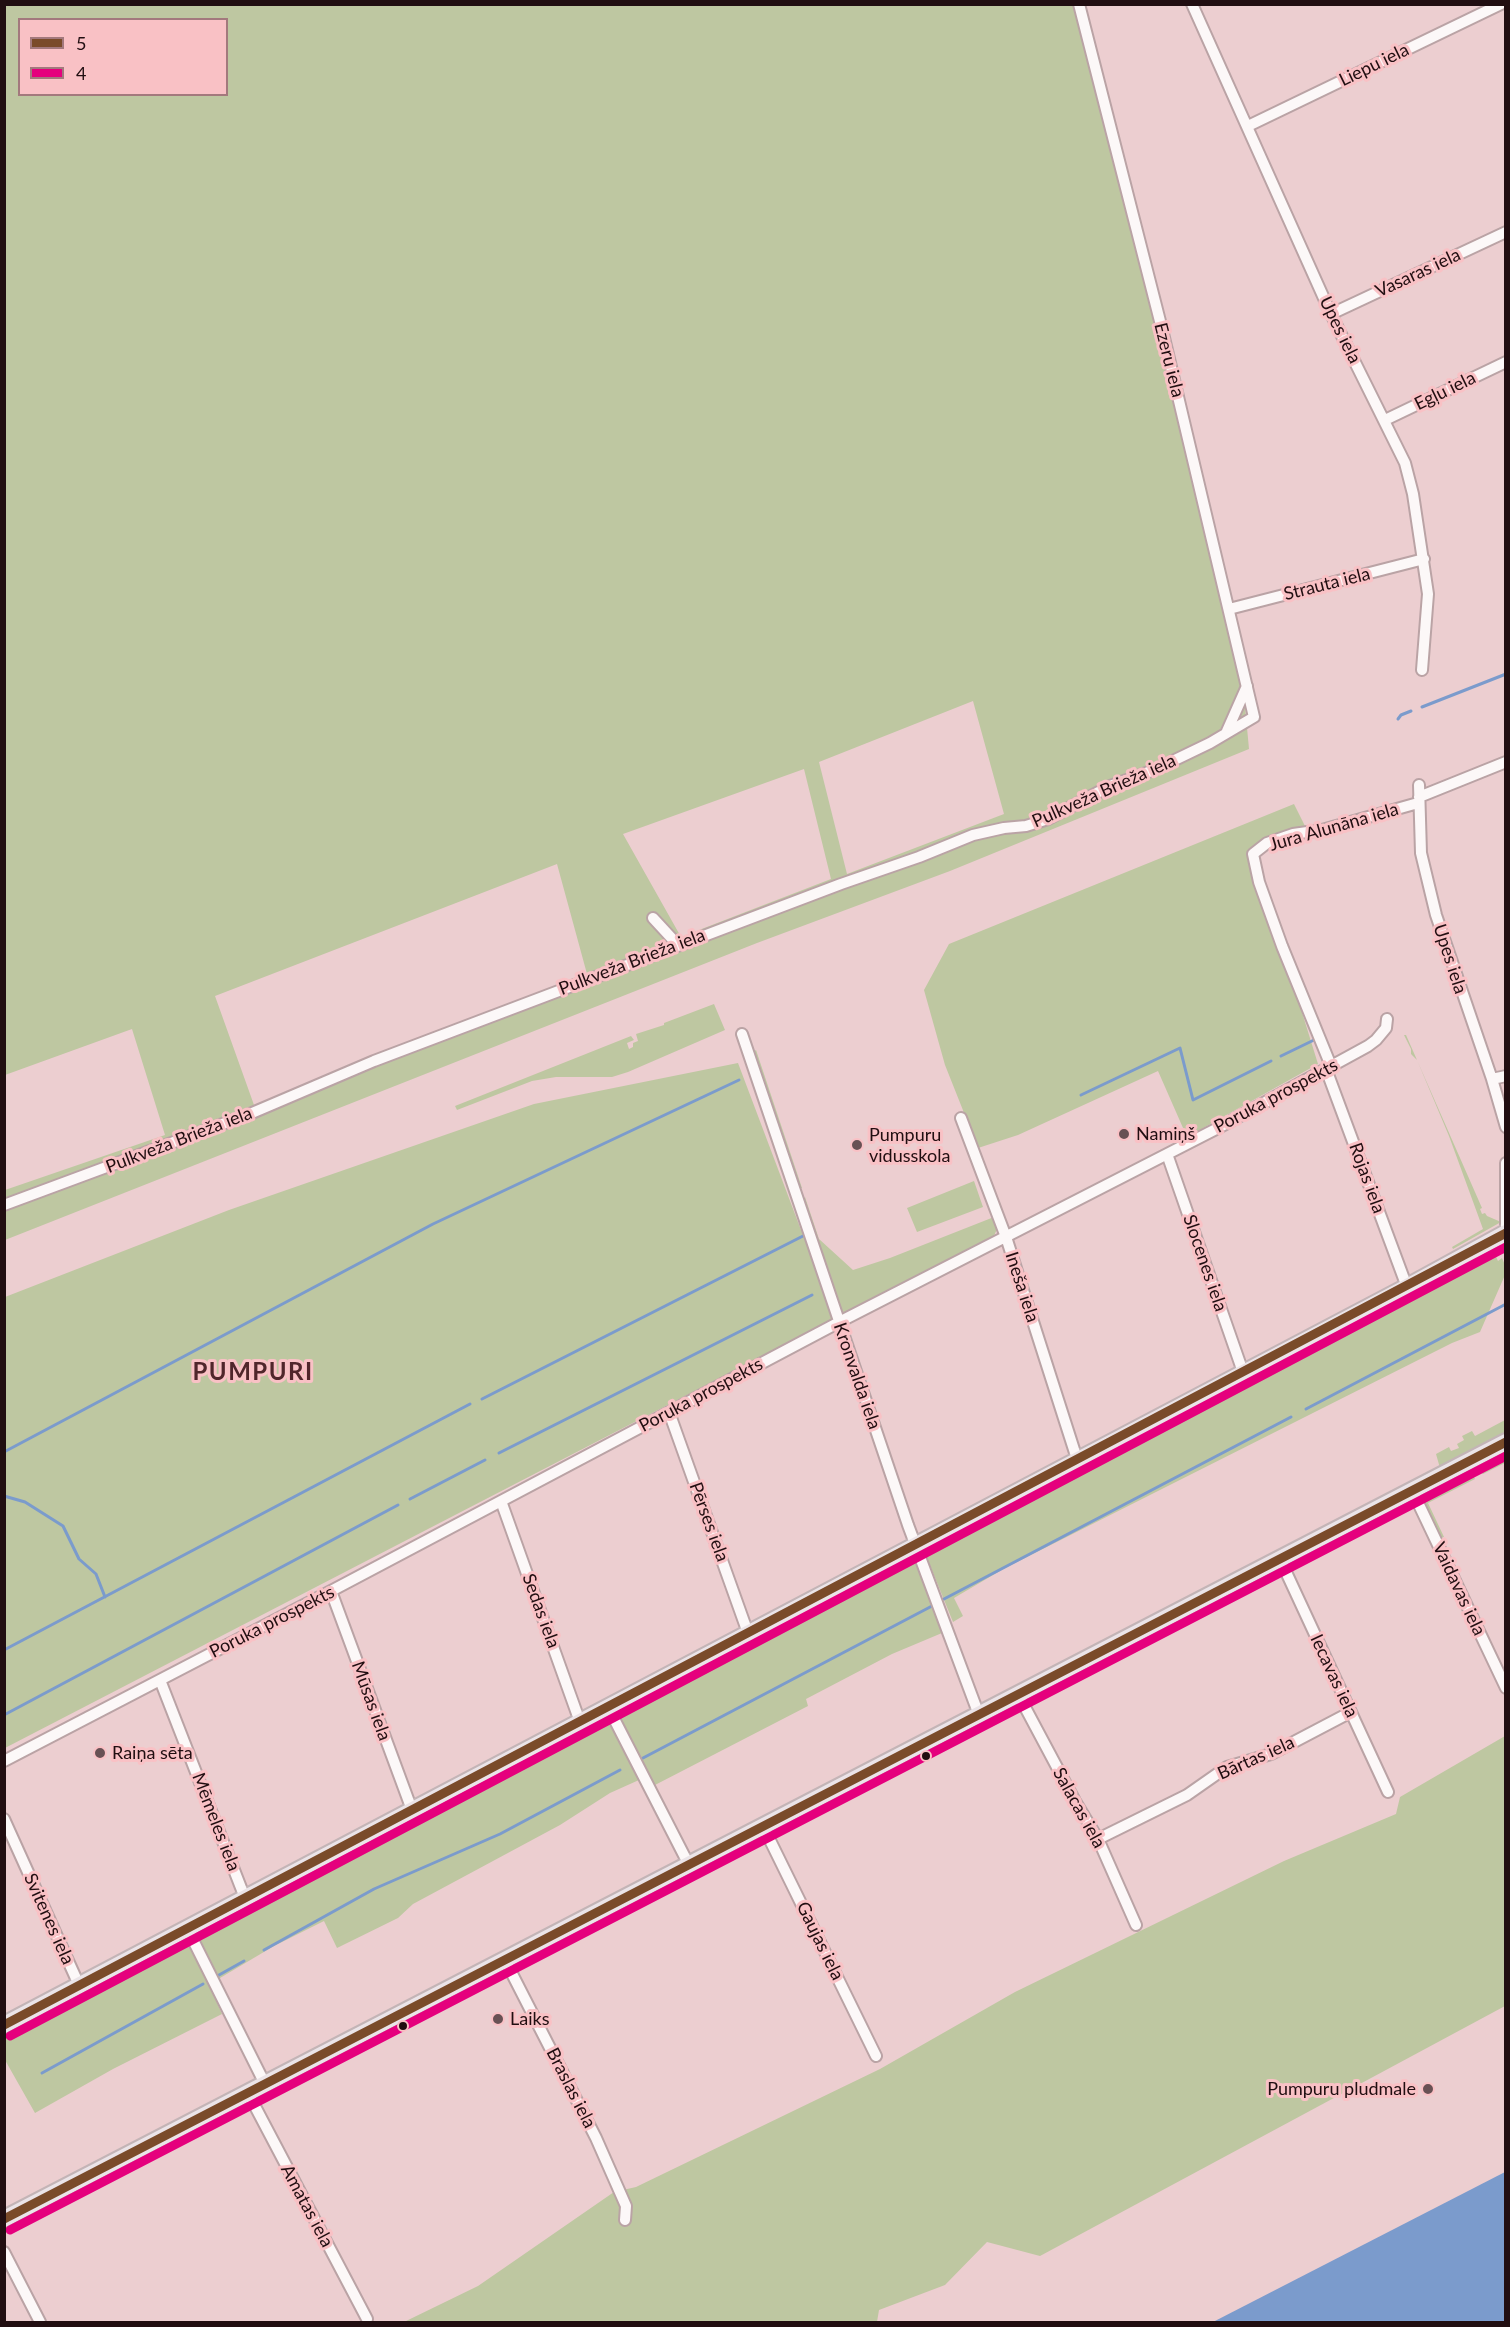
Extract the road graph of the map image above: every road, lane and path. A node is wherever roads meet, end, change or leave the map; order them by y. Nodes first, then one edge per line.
1 (1079, 4) edge
2 (1192, 4) edge
3 (1501, 4) edge
4 (1248, 126) junction
5 (1506, 232) edge
6 (1331, 314) junction
7 (1506, 362) edge
8 (1385, 420) junction
9 (1424, 559) junction
10 (1229, 609) junction
11 (1422, 670) dead end
12 (1247, 686) junction
13 (1254, 717) joint
14 (1227, 731) junction
15 (1506, 762) edge
16 (1419, 795) junction
17 (1253, 854) joint
18 (652, 918) dead end
19 (677, 944) junction
20 (1387, 1019) dead end
21 (742, 1034) dead end
22 (1328, 1067) junction
23 (1506, 1076) edge
24 (1492, 1079) junction
25 (961, 1118) dead end
26 (1506, 1127) edge
27 (1167, 1154) junction
28 (1506, 1163) edge
29 (4, 1205) edge
30 (1006, 1237) junction
31 (1505, 1238) edge
32 (1407, 1287) junction
33 (839, 1323) junction
34 (1243, 1372) junction
35 (669, 1412) junction
36 (1506, 1442) edge
37 (1077, 1459) junction
38 (1412, 1490) junction
39 (501, 1501) junction
40 (915, 1545) junction
41 (1280, 1559) junction
42 (331, 1591) junction
43 (748, 1633) junction
44 (160, 1680) junction
45 (1506, 1688) edge
46 (1018, 1694) junction
47 (608, 1707) junction
48 (1351, 1712) junction
49 (979, 1715) junction
50 (580, 1722) junction
51 (4, 1761) edge
52 (1388, 1792) dead end
53 (412, 1810) junction
54 (4, 1819) edge
55 (763, 1826) junction
56 (1098, 1839) junction
57 (689, 1865) junction
58 (245, 1898) junction
59 (1136, 1925) dead end
60 (187, 1928) junction
61 (505, 1960) junction
62 (79, 1985) junction
63 (4, 2025) edge
64 (876, 2056) dead end
65 (265, 2084) junction
66 (248, 2093) junction
67 (4, 2219) edge
68 (625, 2220) dead end
69 (4, 2252) edge
70 (367, 2319) dead end
71 (40, 2322) edge

1 - 10 street, Ezeru iela
2 - 4 street, Upes iela
3 - 4 street, Liepu iela
4 - 6 street, Upes iela
5 - 6 street, Vasaras iela
6 - 8 street, Upes iela
7 - 8 street, Egļu iela
8 - 9 street, Upes iela
9 - 10 street, Strauta iela
9 - 11 street, Upes iela
10 - 12 street, Ezeru iela
12 - 13 street, Ezeru iela
12 - 14 street
13 - 14 street, Pulkveža Brieža iela
14 - 19 street, Pulkveža Brieža iela
15 - 16 street, Jura Alunāna iela
16 - 17 street, Jura Alunāna iela
16 - 24 street, Upes iela
17 - 22 street, Rojas iela
18 - 19 street
19 - 29 street, Pulkveža Brieža iela
20 - 22 street, Poruka prospekts
21 - 33 street, Kronvalda iela
22 - 27 street, Poruka prospekts
22 - 32 street, Rojas iela
23 - 24 street
24 - 26 street, Upes iela
25 - 30 street, Ineša iela
27 - 30 street, Poruka prospekts
27 - 34 street, Slocenes iela
28 - 31 street
30 - 33 street, Poruka prospekts
30 - 37 street, Ineša iela
31 - 32 main road
32 - 34 main road
33 - 35 street, Poruka prospekts
33 - 40 street, Kronvalda iela
34 - 37 main road
35 - 39 street, Poruka prospekts
35 - 43 street, Pērses iela
36 - 38 main road
37 - 40 main road
38 - 41 main road
38 - 45 street, Vaidavas iela
39 - 42 street, Poruka prospekts
39 - 50 street, Sedas iela
40 - 43 main road
40 - 49 street, Kronvalda iela
41 - 46 main road
41 - 48 street, Iecavas iela
42 - 44 street, Poruka prospekts
42 - 53 street, Mūsas iela
43 - 47 main road
44 - 51 street, Poruka prospekts
44 - 58 street, Mēmeles iela
46 - 49 main road
46 - 56 street, Salacas iela
47 - 50 main road
47 - 57 street
48 - 52 street, Iecavas iela
48 - 56 street, Bārtas iela
49 - 55 main road
50 - 53 main road
53 - 58 main road
54 - 62 street, Svitenes iela
55 - 57 main road
55 - 64 street, Gaujas iela
56 - 59 street, Salacas iela
57 - 61 main road
58 - 60 main road
60 - 62 main road
60 - 65 street
61 - 65 main road
61 - 68 street, Braslas iela
62 - 63 main road
65 - 66 main road
66 - 67 main road
66 - 70 street, Amatas iela
69 - 71 street

